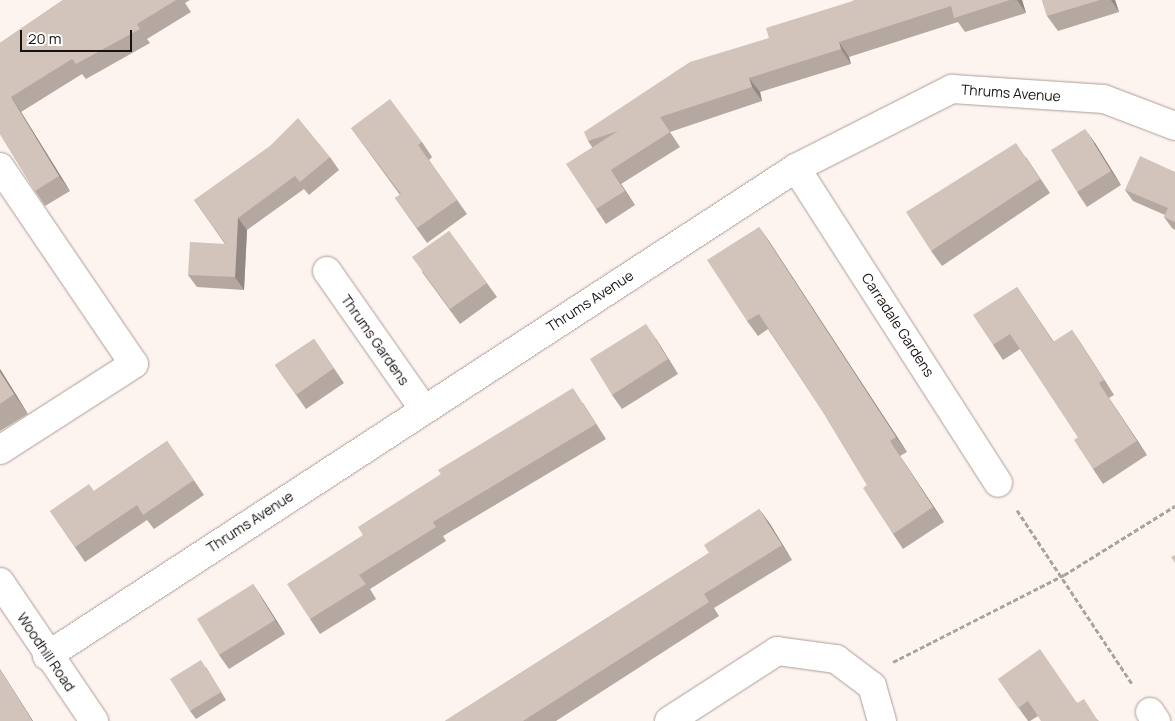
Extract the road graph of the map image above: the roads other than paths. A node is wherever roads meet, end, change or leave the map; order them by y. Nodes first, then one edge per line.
1 (1175, 126) edge
2 (0, 167) edge
3 (796, 168) junction
4 (327, 271) dead end
5 (423, 408) junction
6 (0, 450) edge
7 (998, 483) road end
8 (0, 582) edge
9 (47, 656) junction
10 (94, 721) edge
11 (669, 721) edge
12 (882, 721) edge

1 - 3 street, Thrums Avenue
2 - 6 street
3 - 5 street, Thrums Avenue
3 - 7 street, Carradale Gardens
4 - 5 street, Thrums Gardens
5 - 9 street, Thrums Avenue
8 - 9 street, Woodhill Road
9 - 10 street, Woodhill Road
11 - 12 street

